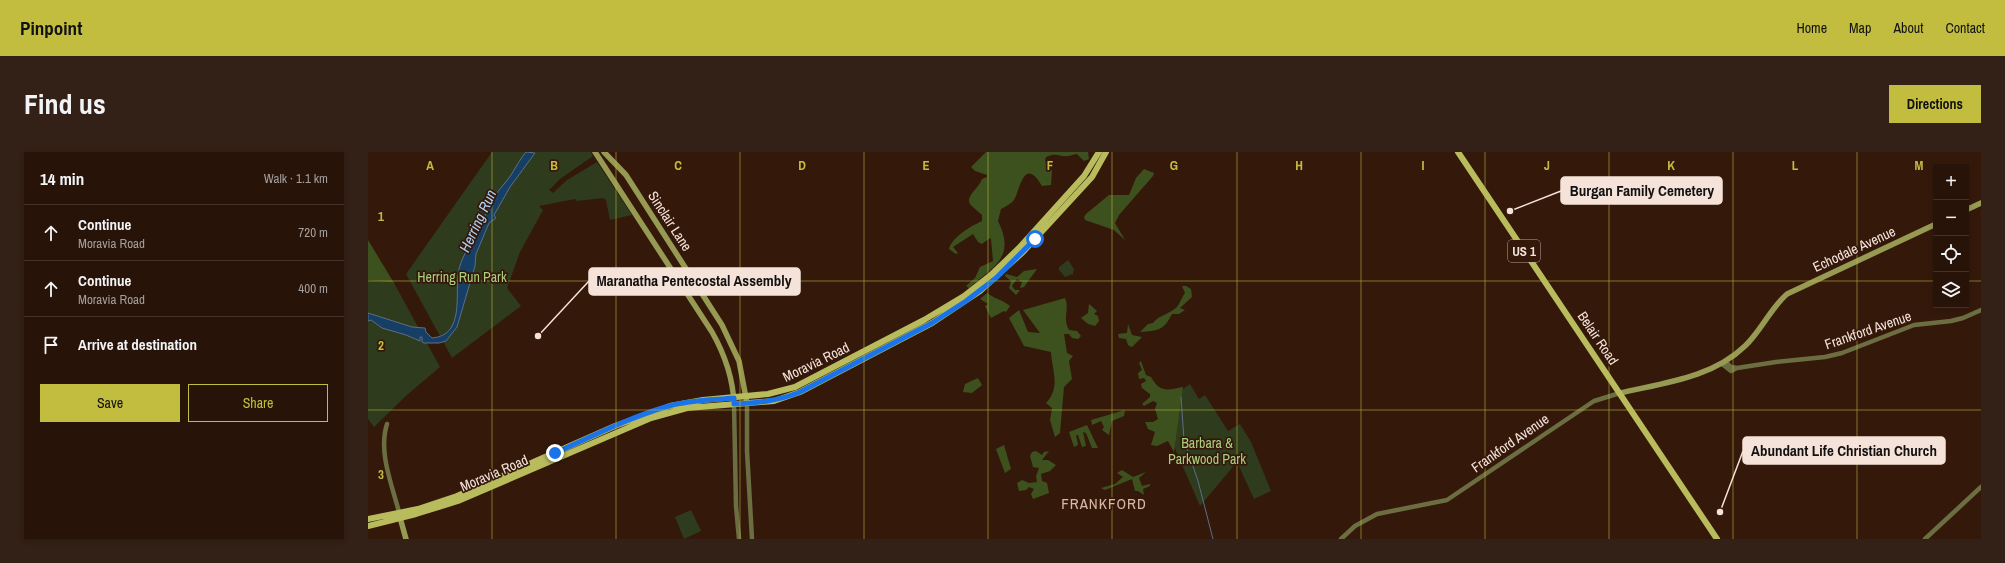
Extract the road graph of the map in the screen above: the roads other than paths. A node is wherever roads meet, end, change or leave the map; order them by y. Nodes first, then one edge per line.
1 (595, 152) edge
2 (604, 152) edge
3 (1099, 152) edge
4 (1106, 152) edge
5 (1458, 152) edge
6 (1981, 203) edge
7 (1969, 209) edge
8 (1933, 225) edge
9 (1981, 310) edge
10 (1724, 363) junction
11 (1620, 393) junction
12 (746, 400) junction
13 (734, 401) junction
14 (387, 424) dead end
15 (1981, 487) edge
16 (400, 515) junction
17 (368, 519) edge
18 (368, 526) edge
19 (406, 539) edge
20 (739, 539) edge
21 (752, 539) edge
22 (1341, 539) edge
23 (1717, 539) edge
24 (1925, 539) edge

1 - 13 main road, Sinclair Lane
2 - 12 main road, Sinclair Lane
3 - 12 main road, Moravia Road
4 - 12 main road, Moravia Road
5 - 11 main road, Belair Road / US 1
6 - 7 main road
8 - 10 main road, Echodale Avenue
9 - 10 street, Frankford Avenue
10 - 11 main road, Frankford Avenue
11 - 22 street, Frankford Avenue
11 - 23 main road, Belair Road / US 1
12 - 13 main road, Moravia Road
12 - 21 street, Sinclair Lane
13 - 16 main road, Moravia Road
13 - 20 street, Sinclair Lane
14 - 16 street
15 - 24 street
16 - 17 main road, Moravia Road
16 - 18 main road, Moravia Road
16 - 19 main road

